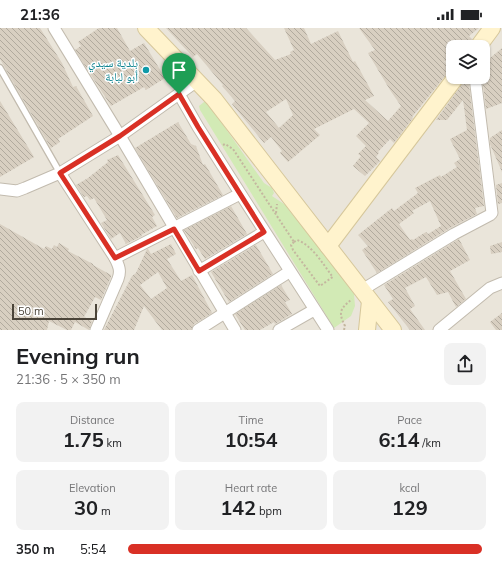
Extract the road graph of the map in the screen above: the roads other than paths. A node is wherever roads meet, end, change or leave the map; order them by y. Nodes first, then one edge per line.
1 (54, 28) edge
2 (146, 28) edge
3 (492, 28) edge
4 (483, 40) edge
5 (0, 68) edge
6 (197, 81) junction
7 (451, 84) edge
8 (476, 84) edge
9 (179, 94) junction
10 (120, 136) junction
11 (60, 173) junction
12 (0, 189) edge
13 (240, 194) junction
14 (174, 229) junction
15 (264, 232) junction
16 (328, 246) junction
17 (115, 258) junction
18 (199, 271) junction
19 (289, 272) junction
20 (502, 283) edge
21 (366, 296) junction
22 (314, 310) junction
23 (225, 313) junction
24 (96, 330) edge
25 (198, 330) edge
26 (235, 330) edge
27 (279, 330) edge
28 (328, 330) edge
29 (367, 330) edge
30 (393, 330) edge
31 (440, 330) edge

1 - 10 street
2 - 6 main road
3 - 4 main road
5 - 11 lane
6 - 9 street
6 - 16 main road
7 - 16 main road
8 - 21 street
9 - 10 street
9 - 13 street
10 - 11 street
10 - 14 street
11 - 12 street
11 - 17 street
13 - 14 street
13 - 15 street
14 - 17 street
14 - 18 street
15 - 18 street
15 - 19 street
16 - 21 main road
17 - 24 street
18 - 23 street
19 - 22 street
19 - 23 street
20 - 31 street
21 - 29 main road
21 - 30 main road
22 - 27 street
22 - 28 street
23 - 25 street
23 - 26 street

